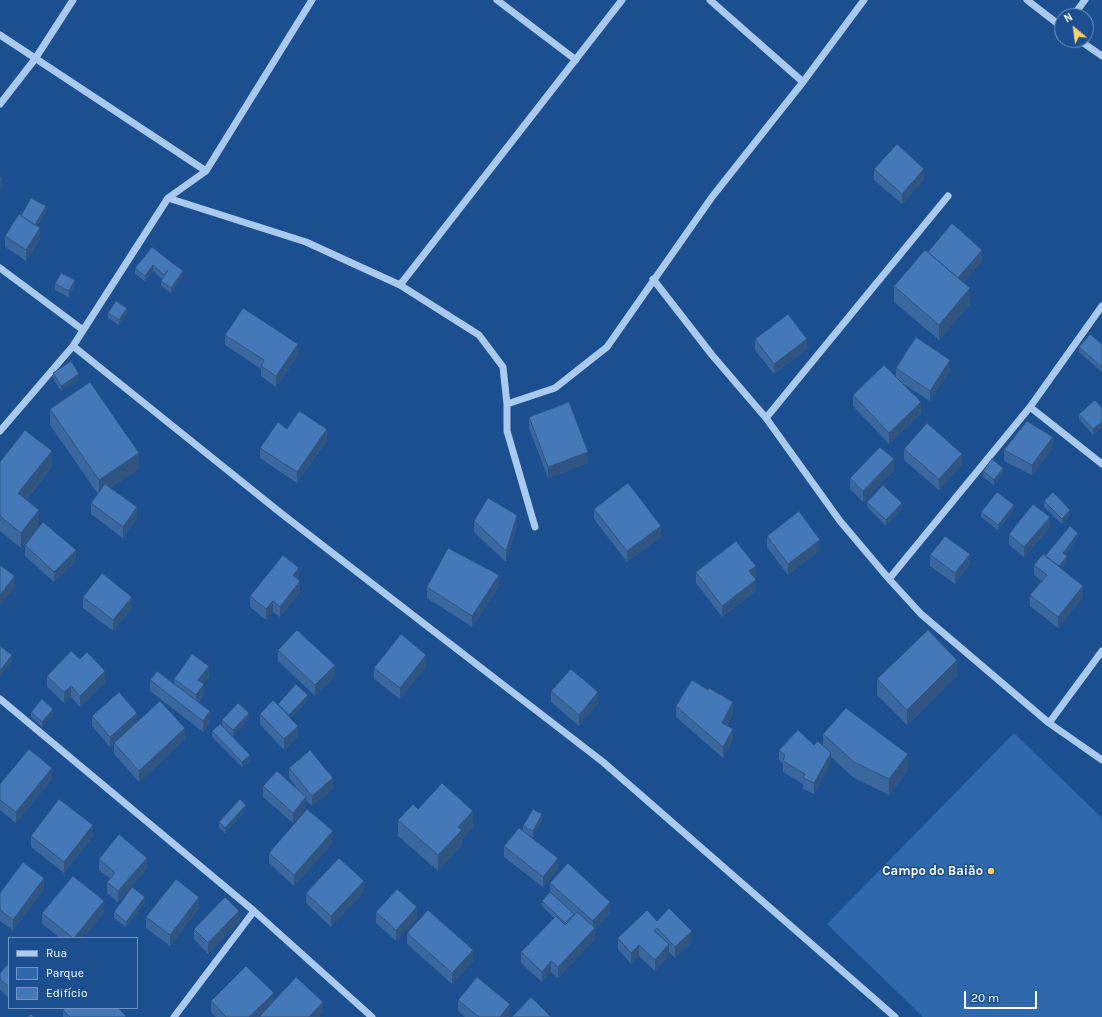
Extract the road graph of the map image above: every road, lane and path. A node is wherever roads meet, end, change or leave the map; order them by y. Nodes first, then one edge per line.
1 (73, 0) edge
2 (312, 0) edge
3 (497, 0) edge
4 (622, 0) edge
5 (710, 0) edge
6 (864, 0) edge
7 (1027, 0) edge
8 (1054, 21) edge
9 (0, 35) edge
10 (1090, 48) edge
11 (1102, 56) edge
12 (35, 59) junction
13 (576, 60) junction
14 (803, 82) junction
15 (0, 104) edge
16 (206, 171) junction
17 (948, 196) dead end
18 (168, 198) junction
19 (0, 268) edge
20 (653, 279) junction
21 (400, 284) junction
22 (1102, 306) edge
23 (83, 330) junction
24 (73, 346) junction
25 (507, 404) junction
26 (1030, 407) junction
27 (766, 418) junction
28 (0, 431) edge
29 (1102, 464) edge
30 (535, 527) dead end
31 (889, 579) junction
32 (1102, 651) edge
33 (0, 698) edge
34 (1049, 723) junction
35 (1102, 760) edge
36 (254, 911) junction
37 (174, 1017) edge
38 (372, 1017) edge
39 (895, 1017) edge

1 - 12 street
2 - 16 street
3 - 13 street
4 - 13 street
5 - 14 street
6 - 14 street
7 - 8 street
9 - 12 street
10 - 11 street
12 - 15 street
12 - 16 street
13 - 21 street
14 - 20 street
16 - 18 street
17 - 27 street
18 - 21 street
18 - 23 street
19 - 23 street
20 - 25 street
20 - 27 street
21 - 25 street
22 - 26 street
23 - 24 street
24 - 28 street
24 - 39 street
25 - 30 street
26 - 29 street
26 - 31 street
27 - 31 street
31 - 34 street
32 - 34 street
33 - 36 street
34 - 35 street
36 - 37 street
36 - 38 street

